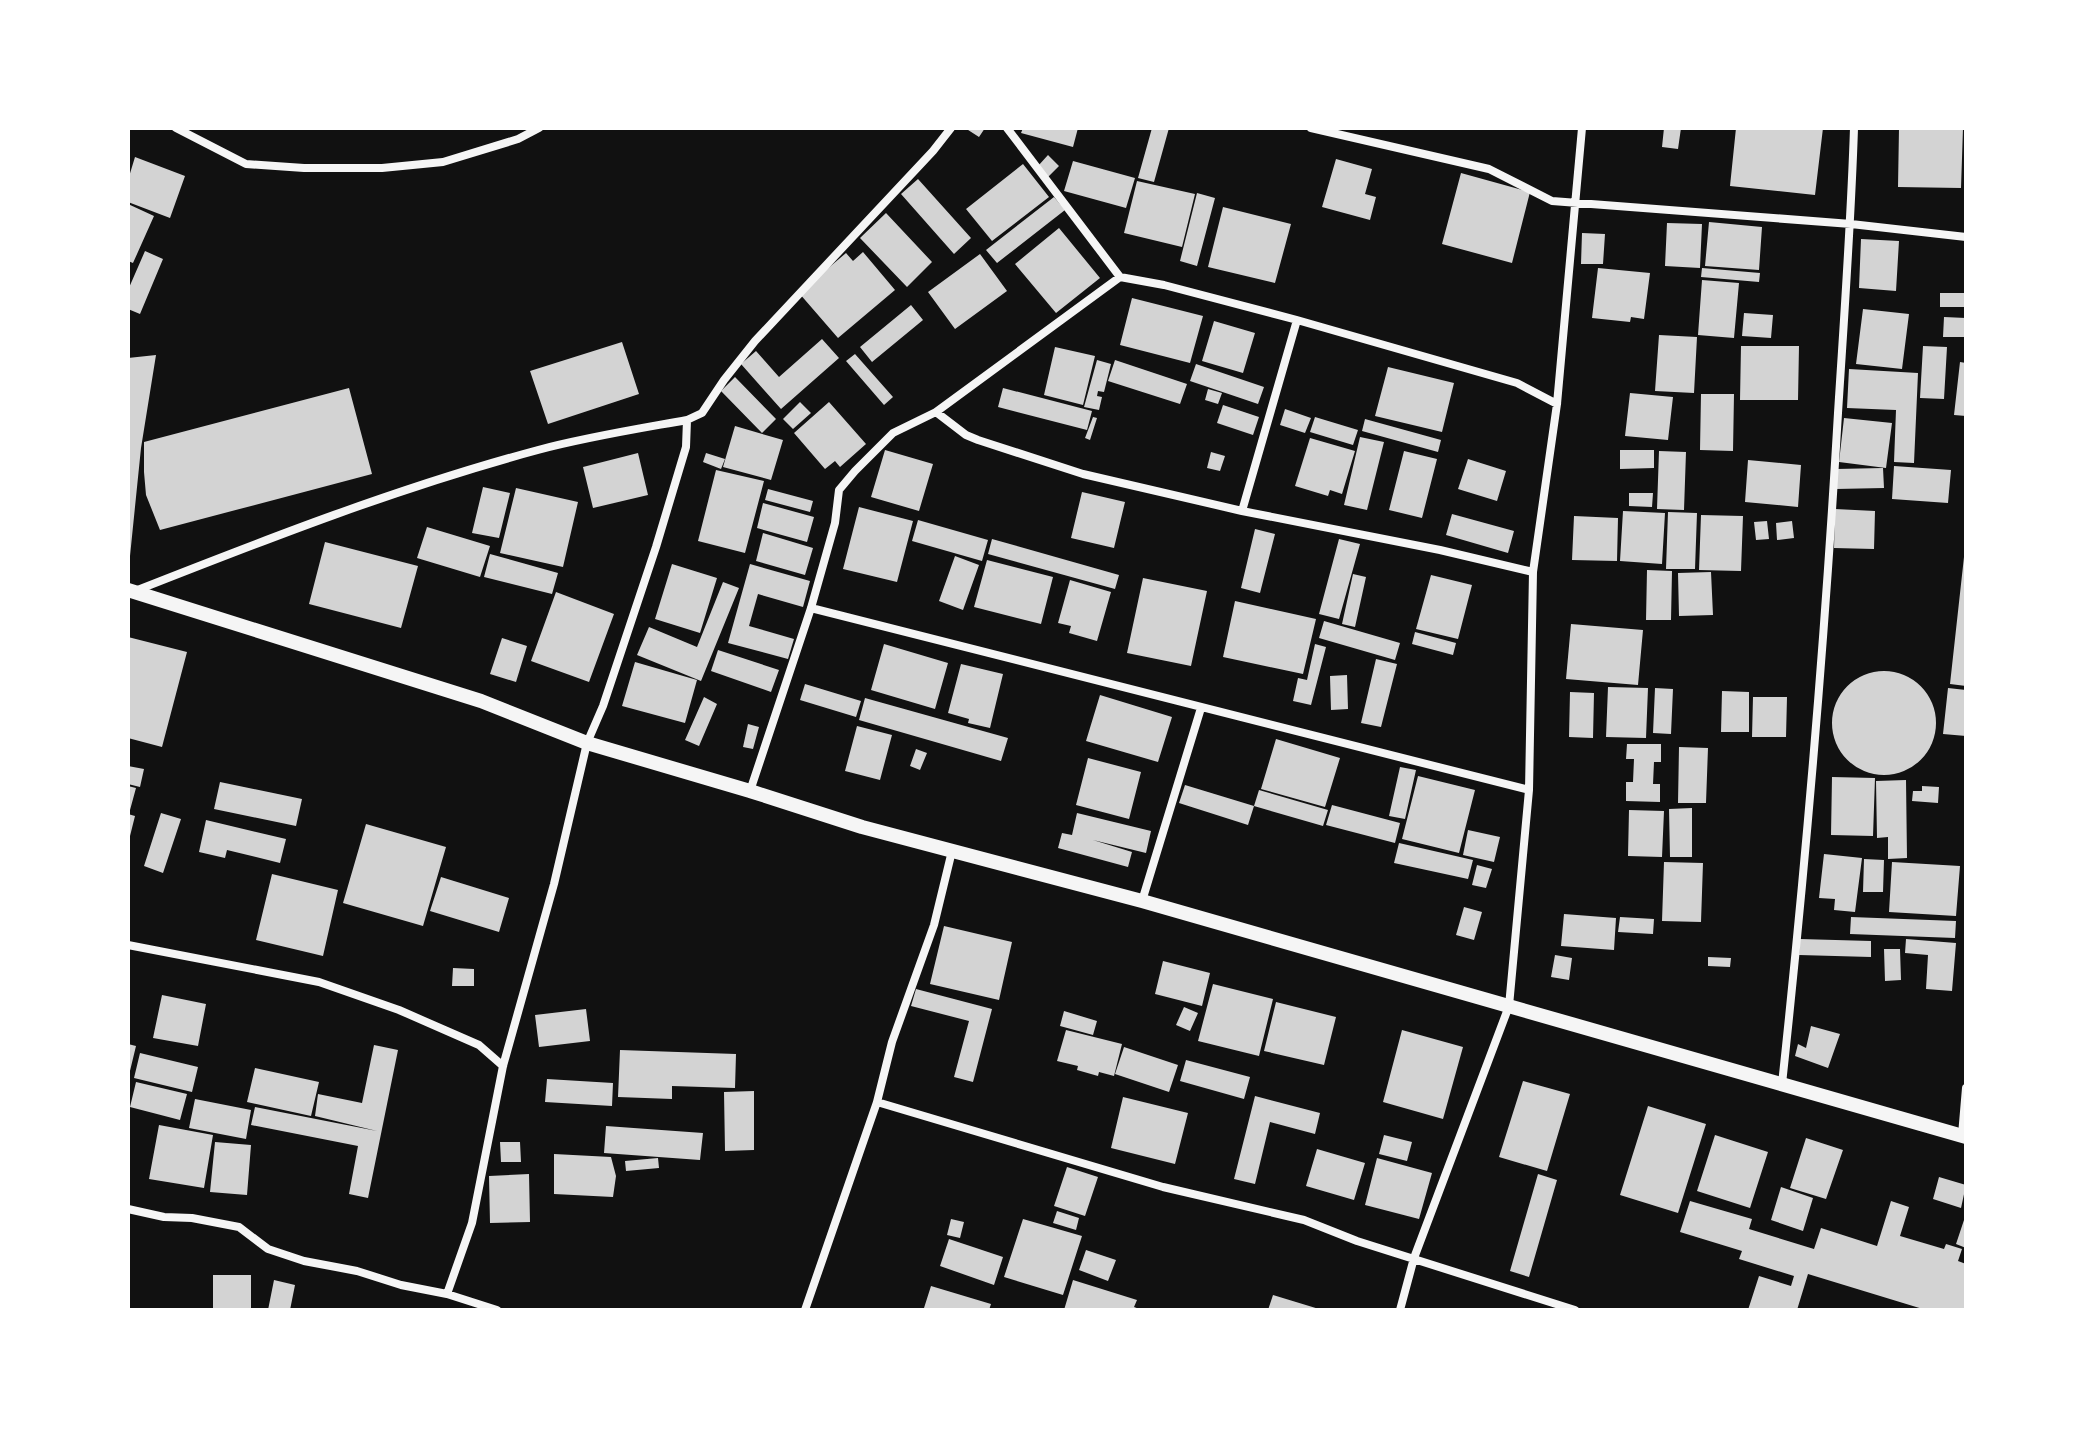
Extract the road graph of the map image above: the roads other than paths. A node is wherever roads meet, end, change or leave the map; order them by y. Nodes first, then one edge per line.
1 (176, 128) edge
2 (539, 128) edge
3 (951, 128) edge
4 (1007, 128) edge
5 (1311, 128) edge
6 (1582, 128) edge
7 (1854, 128) edge
8 (1576, 203) junction
9 (1851, 224) junction
10 (1966, 237) edge
11 (1120, 277) junction
12 (1297, 320) junction
13 (1557, 404) junction
14 (936, 412) junction
15 (687, 420) junction
16 (1242, 511) junction
17 (1533, 572) junction
18 (131, 590) edge
19 (811, 608) junction
20 (1201, 708) junction
21 (587, 743) junction
22 (1529, 790) junction
23 (750, 791) junction
24 (952, 851) junction
25 (1142, 901) junction
26 (128, 945) edge
27 (1509, 1006) junction
28 (503, 1066) junction
29 (1782, 1084) junction
30 (1966, 1088) edge
31 (877, 1102) junction
32 (1964, 1136) edge
33 (128, 1209) edge
34 (1414, 1258) junction
35 (447, 1294) junction
36 (497, 1310) edge
37 (805, 1310) edge
38 (1400, 1310) edge
39 (1575, 1310) edge

1 - 2 street
3 - 15 street
4 - 11 street
5 - 8 street
6 - 8 street
7 - 9 street
8 - 9 street
8 - 13 street
9 - 10 street
9 - 29 street
11 - 12 street
11 - 14 street
12 - 13 street
12 - 16 street
13 - 17 street
14 - 16 street
14 - 19 street
15 - 18 street
15 - 21 street
16 - 17 street
17 - 22 street
18 - 21 street
19 - 20 street
19 - 23 street
20 - 22 street
20 - 25 street
21 - 23 street
21 - 28 street
22 - 27 street
23 - 24 street
24 - 25 street
24 - 31 street
25 - 27 street
26 - 28 street
27 - 29 street
27 - 34 street
28 - 35 street
29 - 32 street
30 - 32 street
31 - 34 street
31 - 37 street
33 - 35 street
34 - 38 street
34 - 39 street
35 - 36 street

